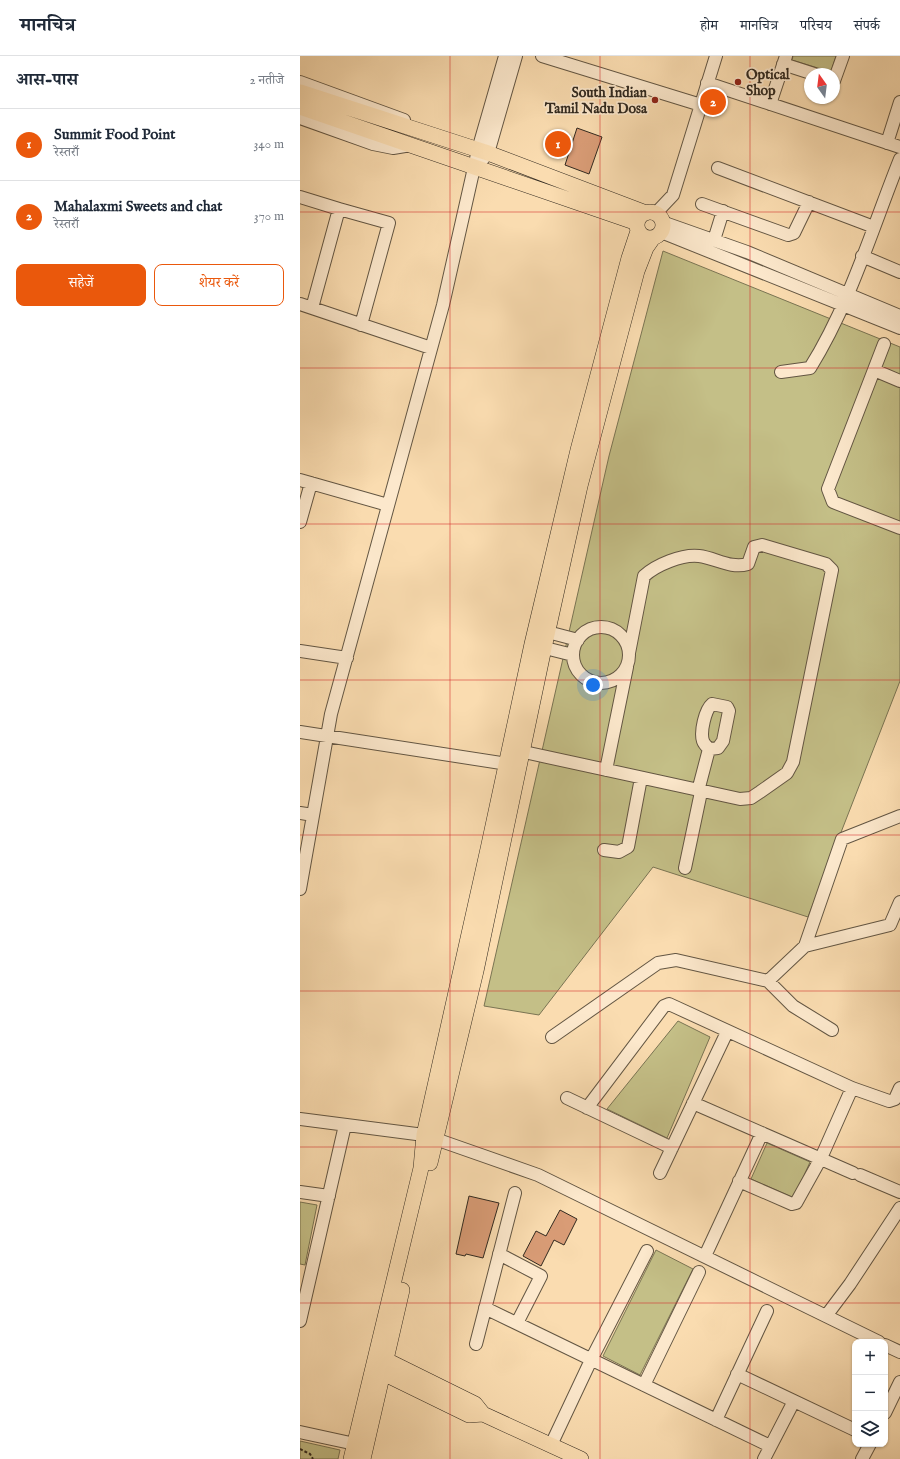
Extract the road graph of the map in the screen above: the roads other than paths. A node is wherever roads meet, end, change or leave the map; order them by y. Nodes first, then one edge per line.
1 (505, 56) edge
2 (516, 56) edge
3 (542, 56) edge
4 (716, 56) edge
5 (843, 56) edge
6 (785, 60) edge
7 (839, 68) edge
8 (804, 69) edge
9 (300, 82) edge
10 (707, 83) junction
11 (300, 92) edge
12 (900, 102) edge
13 (770, 104) junction
14 (700, 105) junction
15 (300, 107) edge
16 (898, 117) edge
17 (300, 118) edge
18 (416, 130) junction
19 (887, 143) junction
20 (411, 145) junction
21 (900, 147) edge
22 (483, 152) junction
23 (900, 159) edge
24 (476, 167) junction
25 (718, 168) dead end
26 (895, 189) edge
27 (300, 197) edge
28 (809, 202) junction
29 (702, 204) dead end
30 (339, 209) junction
31 (723, 211) junction
32 (650, 225) junction
33 (874, 227) junction
34 (714, 240) junction
35 (862, 256) junction
36 (770, 268) junction
37 (900, 272) edge
38 (845, 299) junction
39 (306, 306) edge
40 (900, 316) edge
41 (361, 324) junction
42 (900, 328) edge
43 (884, 344) dead end
44 (431, 348) junction
45 (874, 370) junction
46 (781, 372) dead end
47 (900, 381) edge
48 (305, 482) edge
49 (388, 505) junction
50 (300, 522) edge
51 (900, 528) edge
52 (542, 631) junction
53 (578, 640) junction
54 (538, 646) junction
55 (300, 651) edge
56 (573, 655) junction
57 (347, 658) junction
58 (628, 658) junction
59 (300, 732) edge
60 (327, 737) junction
61 (709, 749) dead end
62 (516, 750) junction
63 (512, 765) junction
64 (606, 770) junction
65 (641, 778) junction
66 (700, 791) junction
67 (300, 813) edge
68 (313, 815) junction
69 (900, 816) edge
70 (604, 850) dead end
71 (685, 868) dead end
72 (300, 889) edge
73 (900, 902) edge
74 (805, 946) junction
75 (768, 981) junction
76 (832, 1030) dead end
77 (727, 1032) junction
78 (552, 1037) dead end
79 (852, 1088) junction
80 (900, 1088) edge
81 (566, 1098) dead end
82 (693, 1103) junction
83 (587, 1108) junction
84 (300, 1119) edge
85 (345, 1125) junction
86 (762, 1133) junction
87 (429, 1137) junction
88 (672, 1148) junction
89 (821, 1158) junction
90 (660, 1173) dead end
91 (739, 1181) junction
92 (300, 1192) edge
93 (515, 1192) dead end
94 (900, 1192) edge
95 (329, 1196) junction
96 (900, 1208) edge
97 (647, 1251) dead end
98 (499, 1254) junction
99 (704, 1256) junction
100 (699, 1272) dead end
101 (305, 1273) edge
102 (485, 1308) junction
103 (767, 1311) dead end
104 (826, 1316) junction
105 (300, 1321) edge
106 (517, 1323) junction
107 (873, 1339) edge
108 (476, 1344) dead end
109 (888, 1346) edge
110 (900, 1352) edge
111 (591, 1360) junction
112 (380, 1364) junction
113 (738, 1374) junction
114 (900, 1382) edge
115 (644, 1385) junction
116 (794, 1401) junction
117 (886, 1411) edge
118 (716, 1420) junction
119 (852, 1429) edge
120 (300, 1432) edge
121 (355, 1444) junction
122 (551, 1445) junction
123 (770, 1446) junction
124 (868, 1447) edge
125 (351, 1459) edge
126 (363, 1459) edge
127 (581, 1459) edge
128 (764, 1459) edge
129 (862, 1459) edge

1 - 22 street
2 - 22 street
3 - 14 street
4 - 10 street
5 - 7 street
6 - 8 street
6 - 13 street
9 - 18 street
10 - 13 street
10 - 14 street
11 - 18 main road
12 - 16 street
13 - 19 street
14 - 32 street
15 - 20 main road
16 - 19 street
17 - 20 street
18 - 22 main road
19 - 21 street
20 - 24 main road
22 - 24 street
22 - 32 main road
23 - 26 street
24 - 32 main road
24 - 44 street
25 - 28 street
26 - 33 street
27 - 30 street
28 - 31 street
28 - 33 street
29 - 31 street
30 - 39 street
30 - 41 street
31 - 34 street
32 - 34 street
32 - 36 street
32 - 52 main road
33 - 35 street
34 - 36 street
35 - 37 street
35 - 38 street
36 - 38 street
38 - 40 street
38 - 42 street
38 - 46 street
39 - 41 street
41 - 44 street
43 - 45 street
44 - 49 street
45 - 47 street
45 - 51 street
48 - 49 street
48 - 50 street
49 - 57 street
52 - 53 street
52 - 54 main road
53 - 56 street
53 - 58 street
54 - 56 street
54 - 62 main road
55 - 57 street
56 - 58 street
57 - 60 street
58 - 64 street
58 - 66 street
59 - 60 street
60 - 63 street
60 - 68 street
61 - 66 street
62 - 63 main road
62 - 64 street
63 - 87 main road
64 - 65 street
65 - 66 street
65 - 70 street
66 - 71 street
67 - 68 street
68 - 72 street
69 - 74 street
73 - 74 street
74 - 75 street
75 - 76 street
75 - 78 street
77 - 79 street
77 - 82 street
77 - 83 street
79 - 80 street
79 - 89 street
81 - 83 street
82 - 86 street
82 - 88 street
83 - 88 street
84 - 85 street
85 - 87 street
85 - 95 street
86 - 89 street
86 - 91 street
87 - 99 street
87 - 112 main road
88 - 90 street
89 - 91 street
89 - 94 street
91 - 99 street
92 - 95 street
93 - 98 street
95 - 101 street
96 - 104 street
97 - 111 street
98 - 102 street
98 - 106 street
99 - 104 street
100 - 115 street
101 - 105 street
102 - 106 street
102 - 108 street
103 - 113 street
104 - 107 street
106 - 111 street
109 - 110 street
111 - 115 street
111 - 122 street
112 - 121 main road
112 - 122 main road
112 - 126 main road
113 - 116 street
113 - 118 street
114 - 117 street
115 - 118 street
116 - 119 street
116 - 123 street
118 - 123 street
120 - 121 street
121 - 125 main road
122 - 127 main road
123 - 128 street
124 - 129 street

